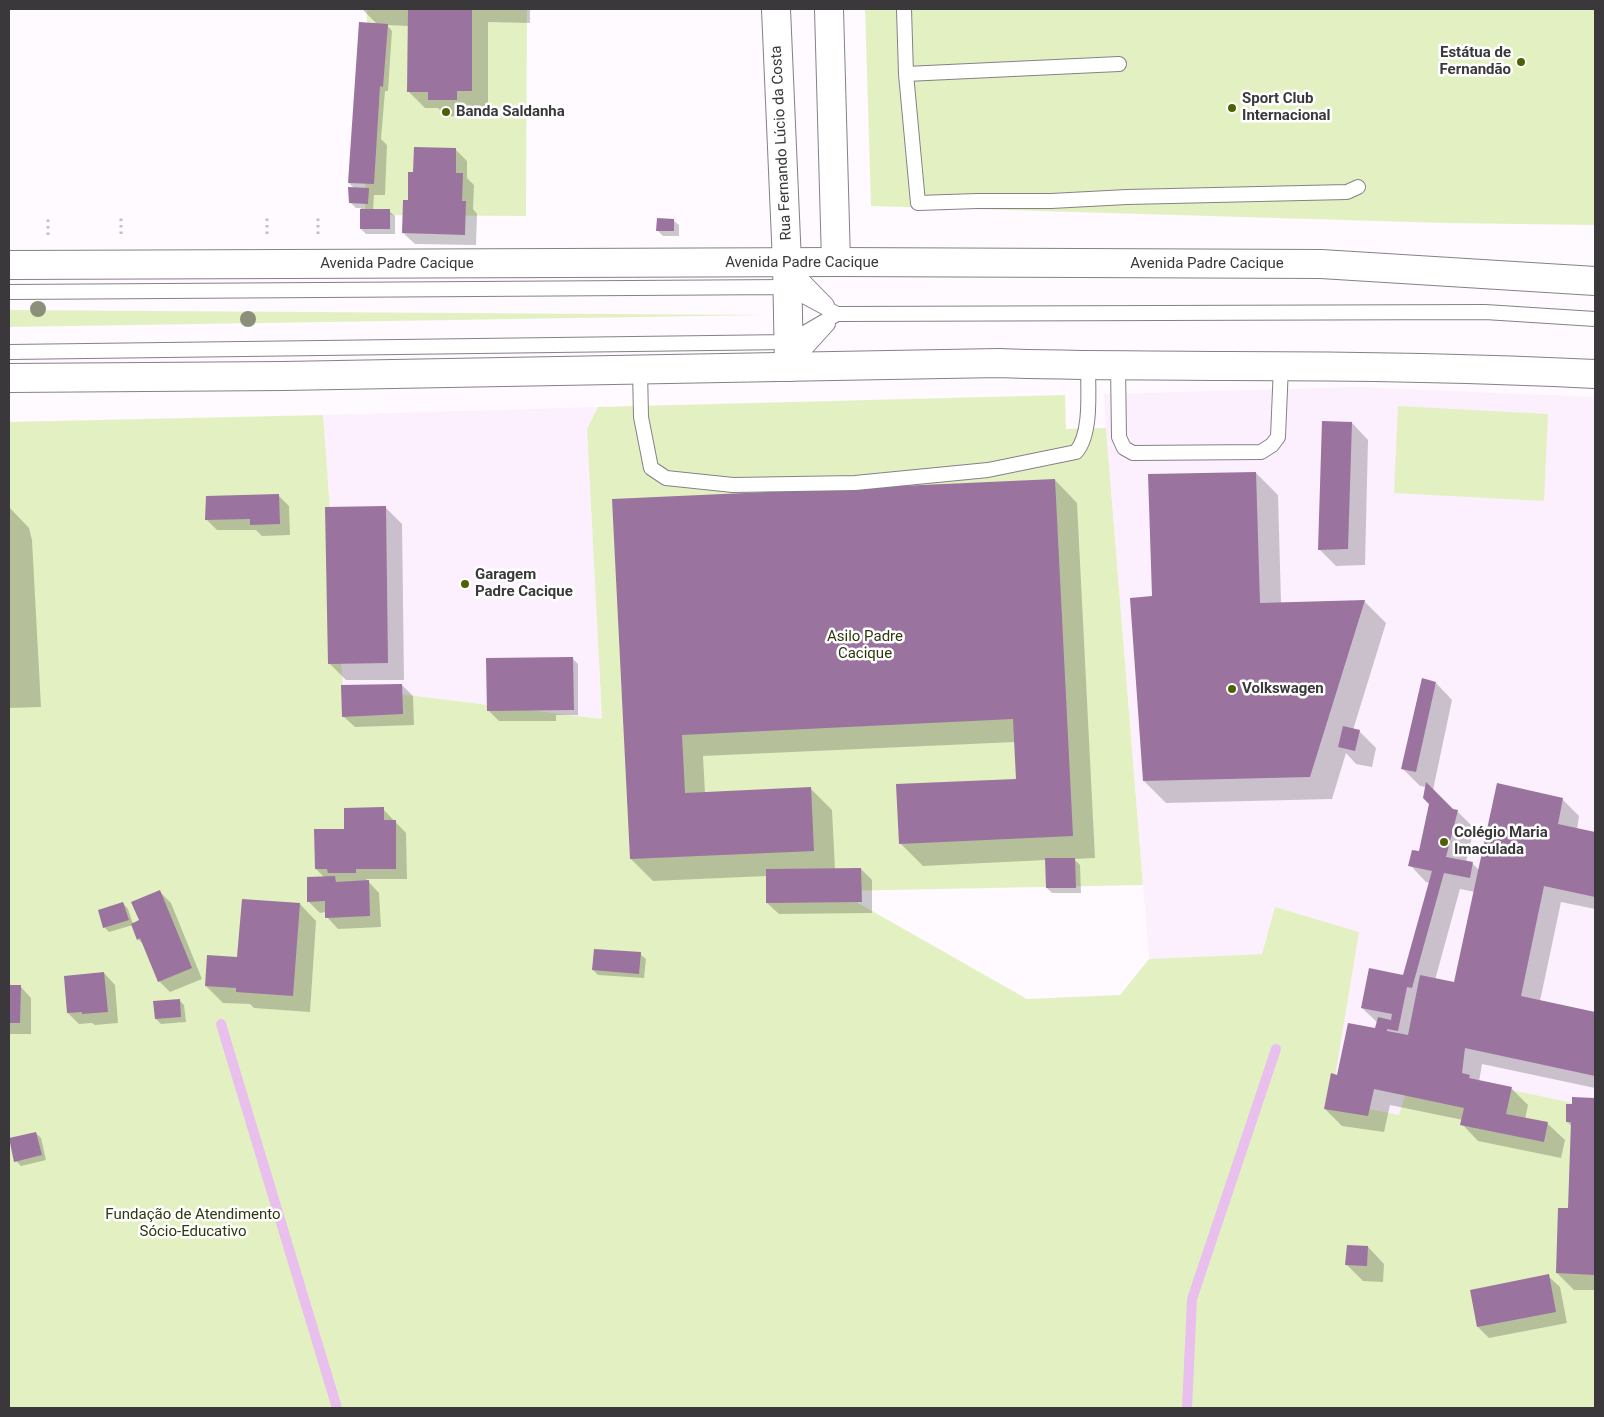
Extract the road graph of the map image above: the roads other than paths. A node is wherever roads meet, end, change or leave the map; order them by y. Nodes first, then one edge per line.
1 (776, 9) edge
2 (829, 9) edge
3 (904, 9) edge
4 (1119, 64) dead end
5 (906, 74) junction
6 (1358, 187) dead end
7 (836, 262) junction
8 (9, 265) edge
9 (787, 275) junction
10 (1595, 281) edge
11 (9, 292) edge
12 (837, 314) junction
13 (1595, 319) edge
14 (9, 352) edge
15 (789, 355) junction
16 (1088, 366) junction
17 (1118, 366) junction
18 (1281, 366) junction
19 (640, 370) junction
20 (1595, 374) edge
21 (9, 378) edge

1 - 9 main road, Rua Fernando Lúcio da Costa
2 - 7 main road
3 - 5 lane
4 - 5 lane
5 - 6 lane
7 - 9 main road, Avenida Padre Cacique
7 - 10 main road, Avenida Padre Cacique
8 - 9 main road, Avenida Padre Cacique
9 - 11 lane
9 - 12 lane
9 - 12 lane
9 - 15 main road, Rua Fernando Lúcio da Costa
12 - 13 lane
12 - 15 lane
12 - 15 lane
14 - 15 lane
15 - 16 main road
15 - 19 main road
16 - 17 main road
16 - 19 lane
17 - 18 main road
17 - 18 lane
18 - 20 main road
19 - 21 main road

